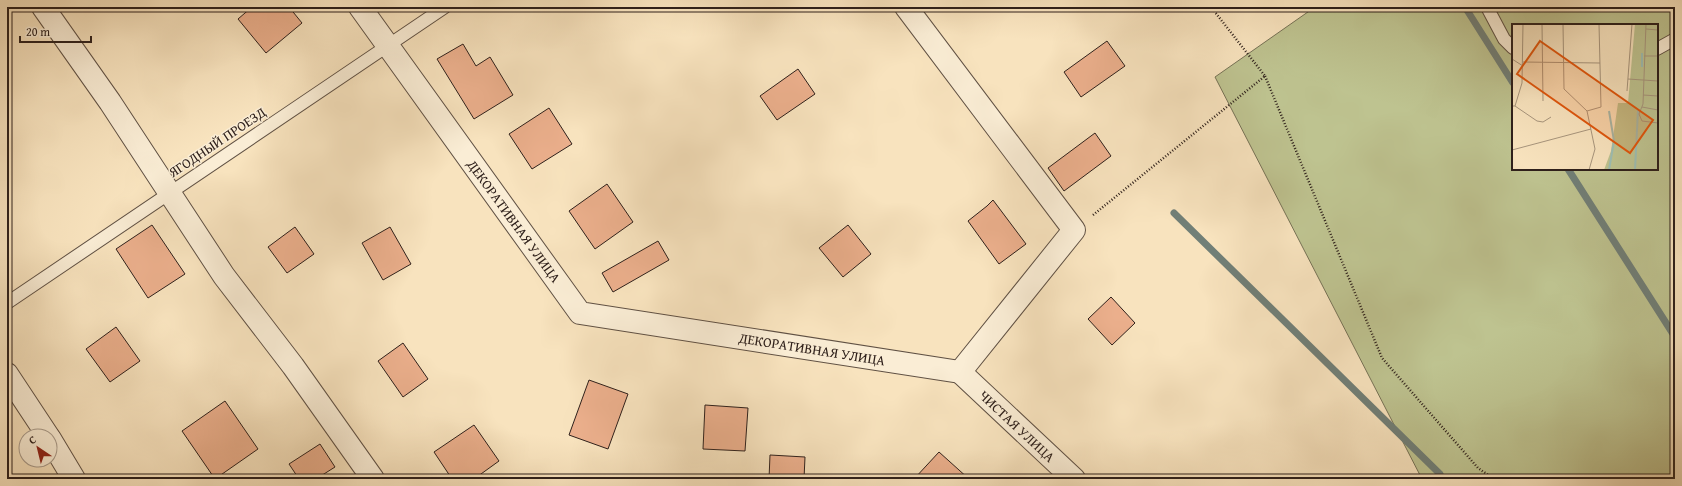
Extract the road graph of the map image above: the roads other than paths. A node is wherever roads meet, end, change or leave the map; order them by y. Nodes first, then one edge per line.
1 (43, 7) edge
2 (360, 7) edge
3 (445, 7) edge
4 (906, 7) edge
5 (1487, 7) edge
6 (1675, 38) edge
7 (388, 46) junction
8 (1512, 47) edge
9 (1658, 48) edge
10 (170, 192) junction
11 (7, 303) edge
12 (960, 372) junction
13 (7, 374) edge
14 (43, 428) edge
15 (58, 453) edge
16 (74, 479) edge
17 (373, 479) edge
18 (1074, 479) edge

1 - 10 street
2 - 7 street, ДЕКОРАТИВНАЯ УЛИЦА
3 - 7 lane, ЯГОДНЫЙ ПРОЕЗД
4 - 12 street
5 - 8 lane
6 - 9 lane
7 - 10 lane, ЯГОДНЫЙ ПРОЕЗД
7 - 12 street, ДЕКОРАТИВНАЯ УЛИЦА
10 - 11 lane, ЯГОДНЫЙ ПРОЕЗД
10 - 17 street
12 - 18 street, ЧИСТАЯ УЛИЦА
13 - 14 street
15 - 16 street

